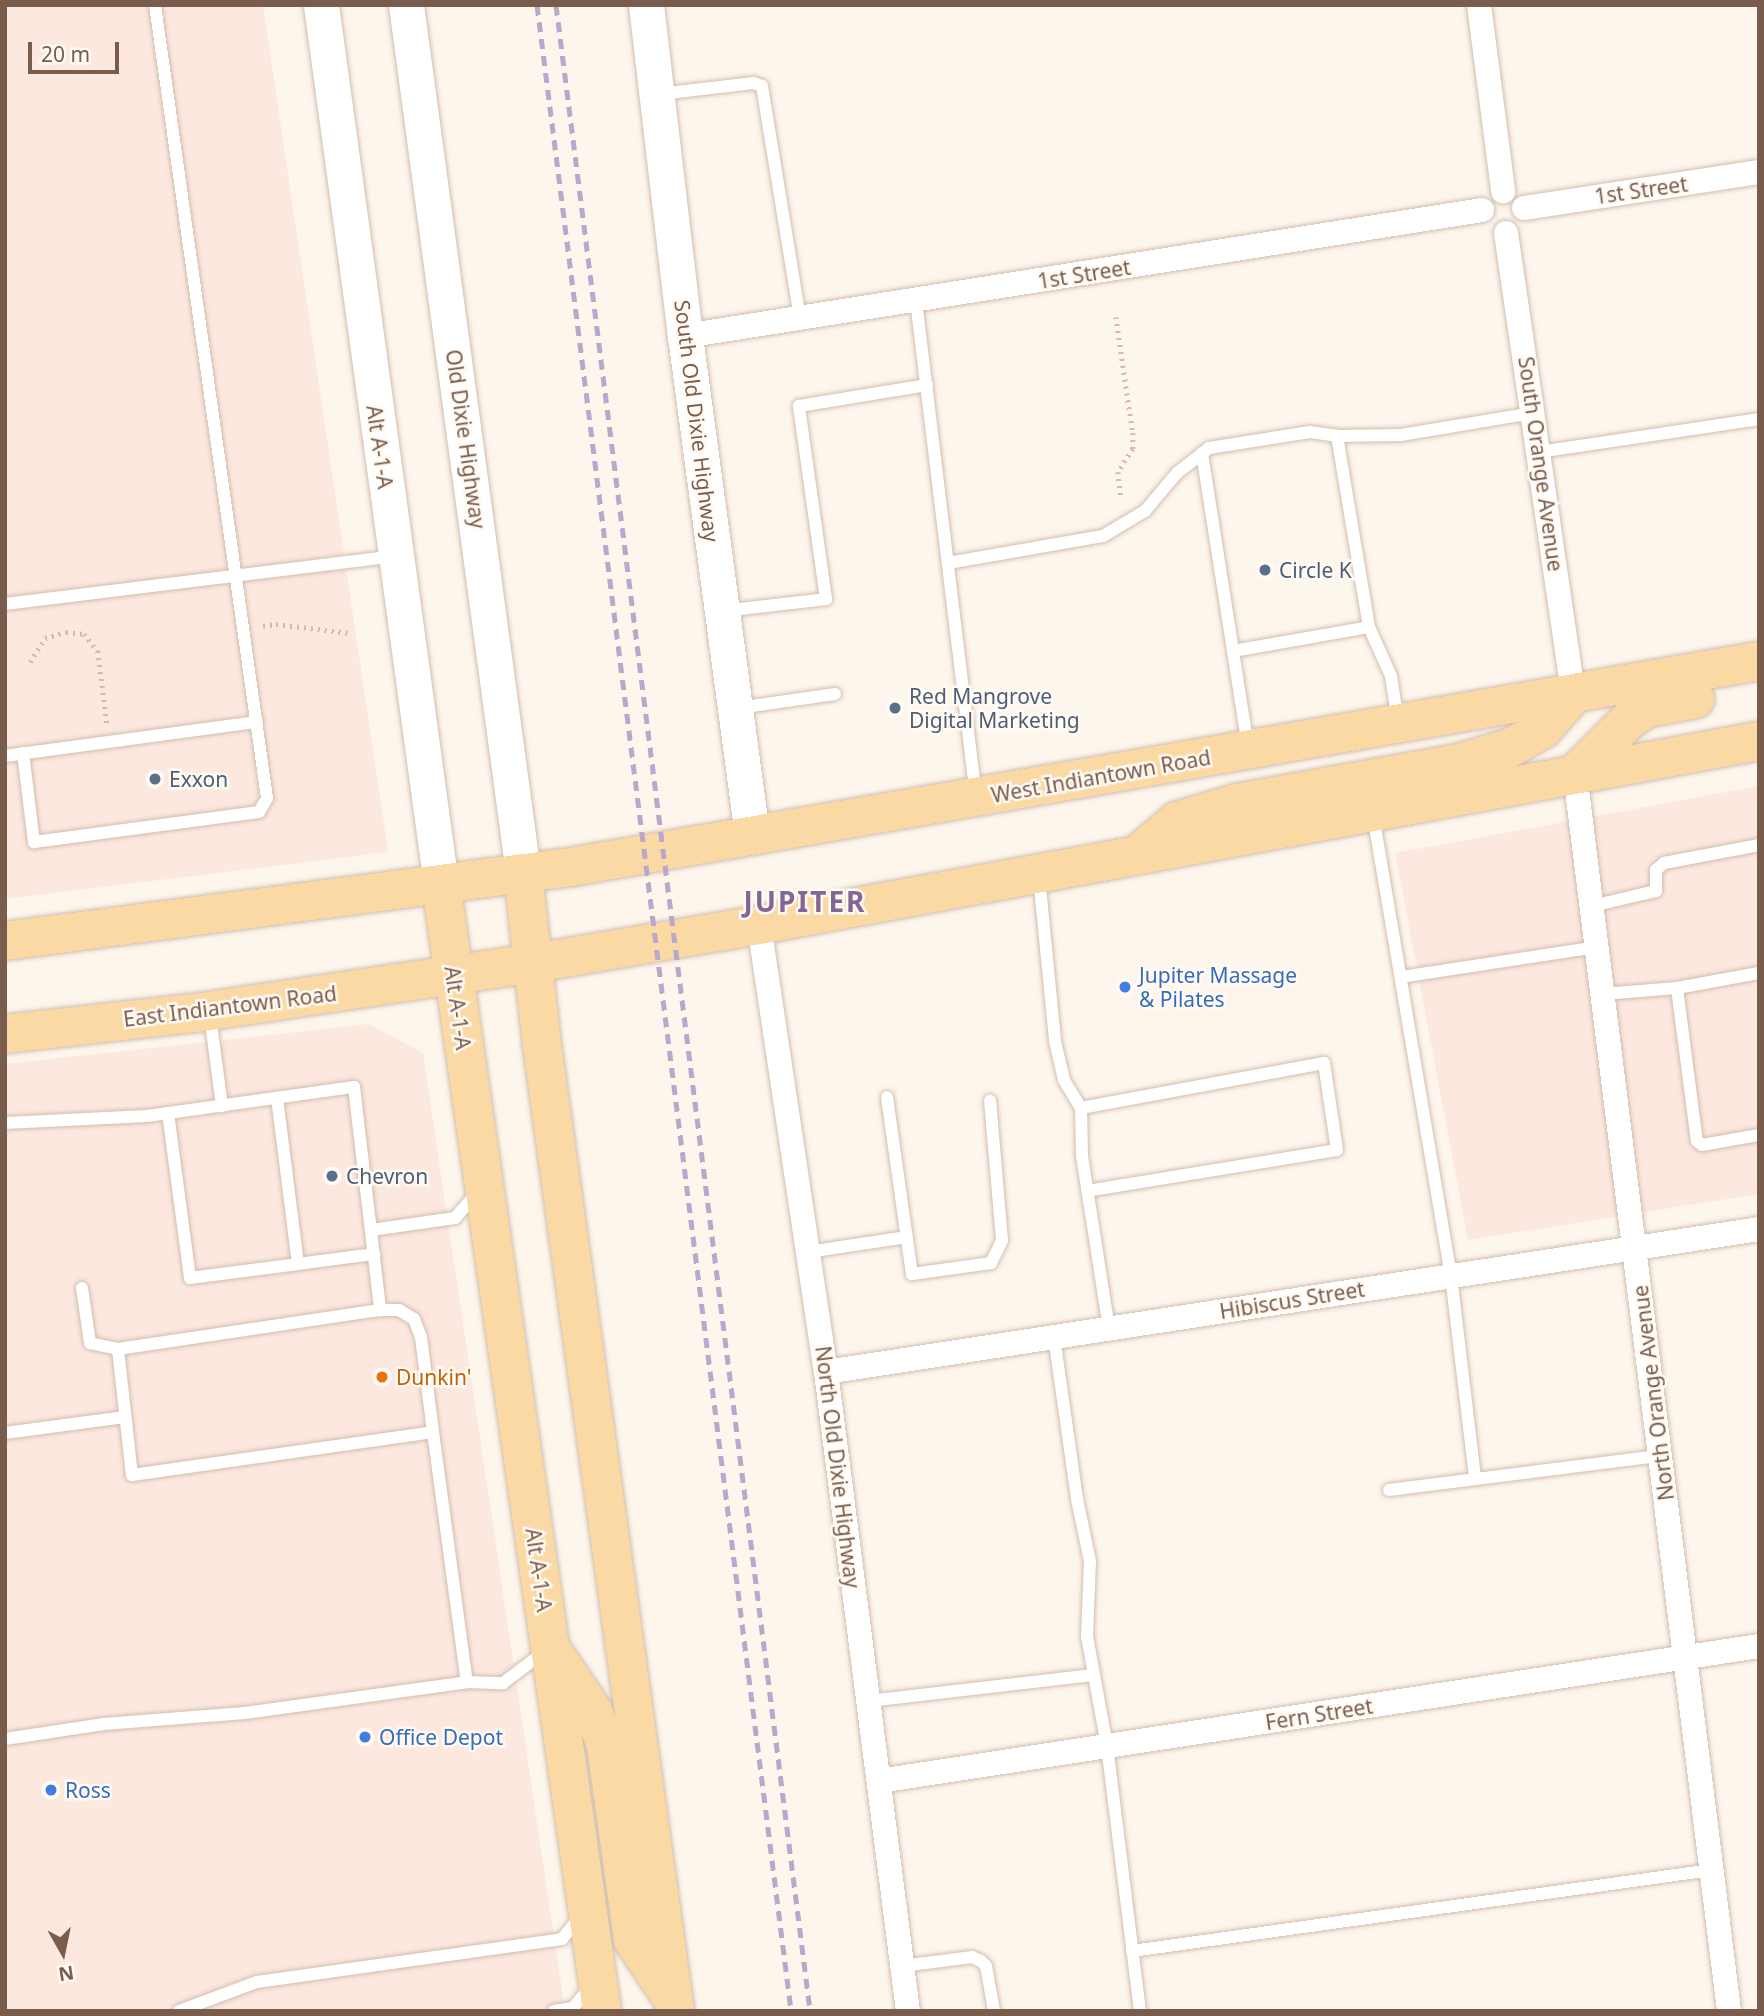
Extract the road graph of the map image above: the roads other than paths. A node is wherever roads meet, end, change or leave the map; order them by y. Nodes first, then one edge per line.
1 (155, 5) edge
2 (321, 5) edge
3 (406, 5) edge
4 (646, 5) edge
5 (1479, 5) edge
6 (656, 94) junction
7 (1759, 172) edge
8 (1503, 191) junction
9 (1524, 208) junction
10 (1482, 211) junction
11 (1506, 233) junction
12 (916, 301) junction
13 (800, 318) junction
14 (685, 336) junction
15 (927, 385) junction
16 (1534, 413) junction
17 (1759, 419) edge
18 (1337, 436) junction
19 (1539, 452) junction
20 (1202, 453) junction
21 (395, 556) junction
22 (948, 563) junction
23 (236, 575) junction
24 (5, 604) edge
25 (722, 611) junction
26 (1369, 627) junction
27 (1233, 650) junction
28 (1759, 661) edge
29 (1759, 688) edge
30 (835, 694) dead end
31 (1573, 695) junction
32 (735, 708) junction
33 (257, 722) junction
34 (1399, 725) junction
35 (1759, 742) edge
36 (1249, 751) junction
37 (23, 753) junction
38 (5, 756) edge
39 (1575, 774) junction
40 (976, 797) junction
41 (1372, 812) junction
42 (752, 835) junction
43 (1759, 845) edge
44 (1137, 855) junction
45 (523, 873) junction
46 (1039, 873) junction
47 (441, 884) junction
48 (1592, 906) junction
49 (759, 925) junction
50 (5, 941) edge
51 (1597, 947) junction
52 (534, 962) junction
53 (1759, 973) edge
54 (454, 976) junction
55 (1401, 976) junction
56 (1677, 988) junction
57 (1603, 994) junction
58 (209, 1011) junction
59 (5, 1034) edge
60 (887, 1097) dead end
61 (277, 1098) junction
62 (989, 1101) dead end
63 (222, 1106) junction
64 (1081, 1108) junction
65 (168, 1113) junction
66 (5, 1123) edge
67 (1759, 1135) edge
68 (484, 1186) junction
69 (1087, 1191) junction
70 (1759, 1229) edge
71 (371, 1230) junction
72 (907, 1237) junction
73 (1635, 1248) junction
74 (808, 1252) junction
75 (374, 1254) junction
76 (298, 1264) junction
77 (1451, 1276) junction
78 (82, 1288) dead end
79 (380, 1310) junction
80 (1109, 1328) junction
81 (1054, 1337) junction
82 (118, 1349) junction
83 (826, 1372) junction
84 (125, 1418) junction
85 (433, 1432) junction
86 (5, 1433) edge
87 (1660, 1456) junction
88 (1475, 1477) junction
89 (1389, 1490) dead end
90 (1759, 1646) edge
91 (550, 1648) junction
92 (1685, 1657) junction
93 (1094, 1675) junction
94 (467, 1682) junction
95 (868, 1700) junction
96 (5, 1737) edge
97 (1108, 1746) junction
98 (879, 1781) junction
99 (1711, 1870) junction
100 (588, 1908) junction
101 (1132, 1951) junction
102 (902, 1966) junction
103 (600, 1994) edge
104 (675, 2006) edge
105 (179, 2011) edge
106 (554, 2011) edge
107 (908, 2011) edge
108 (994, 2011) edge
109 (1140, 2011) edge
110 (1729, 2011) edge

1 - 23 lane
2 - 21 main road, Alt A-1-A
3 - 45 main road, Old Dixie Highway
4 - 6 main road, South Old Dixie Highway
5 - 8 street
6 - 13 lane
6 - 14 main road, South Old Dixie Highway
7 - 9 street, 1st Street
8 - 9 street
8 - 10 street
9 - 11 street
10 - 11 street
10 - 12 street, 1st Street
11 - 16 street, South Orange Avenue
12 - 13 street, 1st Street
12 - 15 lane
13 - 14 street, 1st Street
14 - 25 main road, South Old Dixie Highway
15 - 22 lane
15 - 25 lane
16 - 18 lane
16 - 19 street, South Orange Avenue
17 - 19 lane
18 - 20 lane
18 - 26 lane
19 - 31 street, South Orange Avenue
20 - 22 lane
20 - 27 lane
21 - 23 lane
21 - 47 main road, Alt A-1-A
22 - 40 lane
23 - 24 lane
23 - 33 lane
25 - 32 main road, South Old Dixie Highway
26 - 27 lane
26 - 34 lane
27 - 36 lane
28 - 31 main road, West Indiantown Road
29 - 39 main road
30 - 32 lane
31 - 34 main road, West Indiantown Road
31 - 44 main road
32 - 42 main road, South Old Dixie Highway
33 - 37 lane
33 - 37 lane
34 - 36 main road, West Indiantown Road
35 - 39 main road
36 - 40 main road, West Indiantown Road
37 - 38 lane
39 - 41 main road
39 - 48 street, North Orange Avenue
40 - 42 main road, West Indiantown Road
41 - 44 main road
41 - 55 lane
42 - 45 main road, West Indiantown Road
43 - 48 lane
44 - 46 main road
45 - 47 main road, West Indiantown Road
45 - 52 main road
46 - 49 main road
46 - 64 lane
47 - 50 main road
47 - 54 main road, Alt A-1-A
48 - 51 street, North Orange Avenue
49 - 52 main road
49 - 74 street, North Old Dixie Highway
51 - 55 lane
51 - 57 street, North Orange Avenue
52 - 54 main road
52 - 104 main road
53 - 56 lane
54 - 58 main road, East Indiantown Road
54 - 68 main road, Alt A-1-A
55 - 77 lane
56 - 57 lane
56 - 67 lane
57 - 73 street, North Orange Avenue
58 - 59 main road, East Indiantown Road
58 - 63 lane
60 - 72 lane
61 - 63 lane
61 - 71 lane
61 - 76 lane
62 - 72 lane
63 - 65 lane
64 - 69 lane
64 - 69 lane
65 - 66 lane
65 - 76 lane
68 - 71 lane
68 - 91 main road, Alt A-1-A
69 - 80 lane
70 - 73 street, Hibiscus Street
71 - 75 lane
72 - 74 lane
73 - 77 street, Hibiscus Street
73 - 87 street, North Orange Avenue
74 - 83 street, North Old Dixie Highway
75 - 76 lane
75 - 79 lane
77 - 80 street, Hibiscus Street
77 - 88 lane
78 - 82 lane
79 - 82 lane
79 - 85 lane
80 - 81 street, Hibiscus Street
81 - 83 street, Hibiscus Street
81 - 93 lane
82 - 84 lane
83 - 95 street, North Old Dixie Highway
84 - 85 lane
84 - 86 lane
85 - 94 lane
87 - 88 lane
87 - 92 street, North Orange Avenue
88 - 89 lane
90 - 92 street, Fern Street
91 - 94 lane
91 - 100 main road, Alt A-1-A
91 - 104 main road
92 - 97 street, Fern Street
92 - 99 street, North Orange Avenue
93 - 95 lane
93 - 97 lane
94 - 96 lane
95 - 98 street, North Old Dixie Highway
97 - 98 street, Fern Street
97 - 101 lane
98 - 102 street, North Old Dixie Highway
99 - 101 lane
99 - 110 street, North Orange Avenue
100 - 103 main road, Alt A-1-A
100 - 105 lane
101 - 109 lane
102 - 107 street, North Old Dixie Highway
102 - 108 lane
103 - 106 lane

